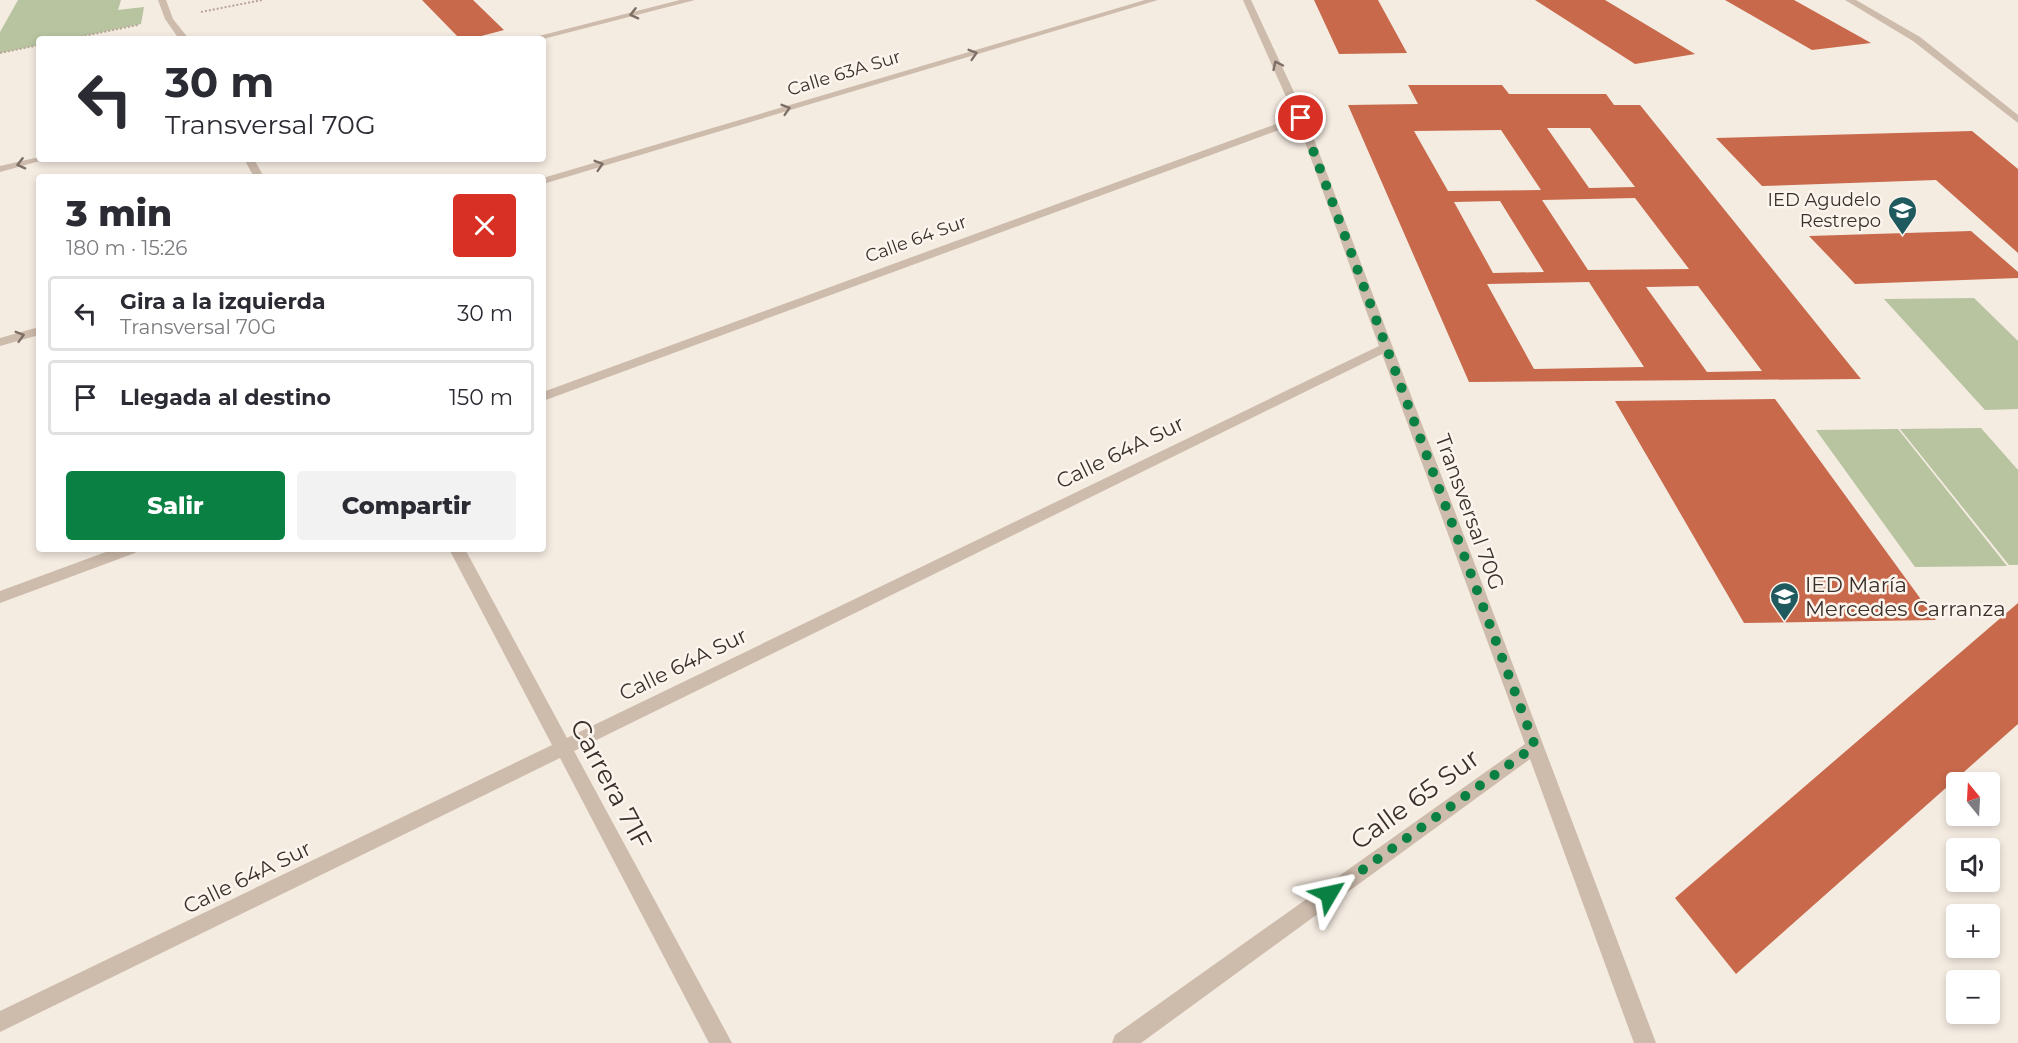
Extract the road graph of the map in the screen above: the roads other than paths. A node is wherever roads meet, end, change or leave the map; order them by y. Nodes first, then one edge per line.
1 (162, 0) edge
2 (691, 0) edge
3 (1154, 0) edge
4 (1247, 0) edge
5 (1849, 0) edge
6 (182, 36) edge
7 (544, 36) edge
8 (1301, 118) junction
9 (2018, 120) edge
10 (36, 160) edge
11 (0, 169) edge
12 (546, 180) edge
13 (36, 332) edge
14 (0, 342) edge
15 (1387, 347) junction
16 (546, 396) edge
17 (122, 552) edge
18 (459, 552) edge
19 (0, 597) edge
20 (1535, 746) junction
21 (563, 748) junction
22 (0, 1022) edge
23 (721, 1043) edge
24 (1124, 1043) edge
25 (1645, 1043) edge

1 - 6 street
2 -> 7 street
12 -> 3 street, Calle 63A Sur
8 -> 4 street, Transversal 70G
5 - 9 street
8 - 15 street, Transversal 70G
8 - 16 street, Calle 64 Sur
10 -> 11 street
14 -> 13 street
15 - 20 street, Transversal 70G
15 - 21 street, Calle 64A Sur
17 - 19 street
18 - 21 street, Carrera 71F
20 - 24 street, Calle 65 Sur
20 - 25 street, Transversal 70G
21 - 22 street, Calle 64A Sur
21 - 23 street, Carrera 71F

